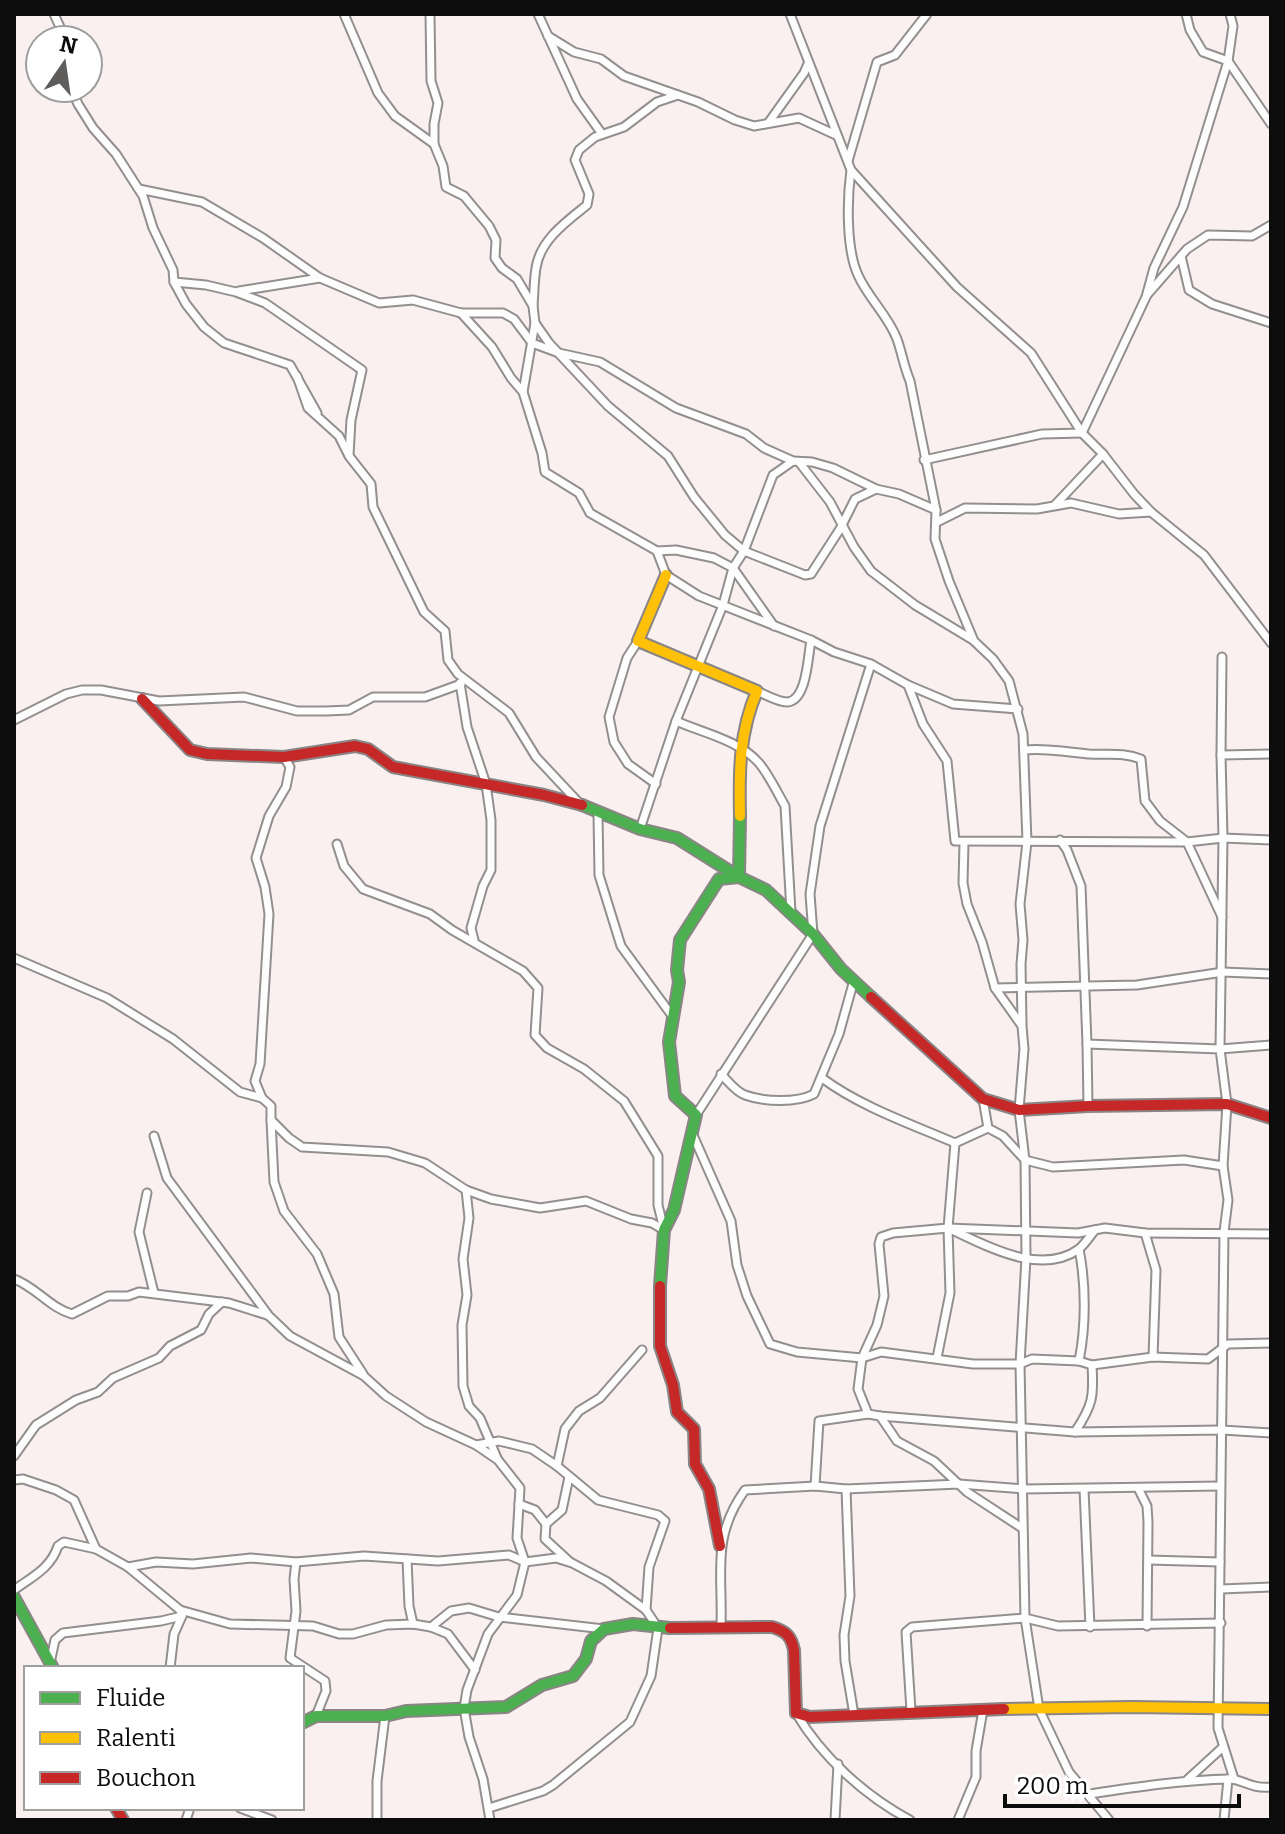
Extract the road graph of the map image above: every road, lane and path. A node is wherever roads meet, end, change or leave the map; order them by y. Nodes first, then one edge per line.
1 (344, 14) edge
2 (430, 14) edge
3 (538, 14) edge
4 (790, 14) edge
5 (927, 14) edge
6 (1186, 14) edge
7 (1230, 14) edge
8 (548, 36) junction
9 (1228, 61) junction
10 (808, 64) junction
11 (678, 95) junction
12 (78, 104) edge
13 (769, 122) junction
14 (1271, 124) edge
15 (602, 134) junction
16 (836, 135) junction
17 (434, 144) junction
18 (848, 161) junction
19 (851, 170) junction
20 (139, 189) junction
21 (1271, 225) edge
22 (1181, 256) junction
23 (320, 278) junction
24 (174, 282) junction
25 (236, 292) junction
26 (1146, 297) junction
27 (533, 306) junction
28 (461, 313) junction
29 (535, 323) junction
30 (1271, 323) edge
31 (532, 343) junction
32 (559, 353) junction
33 (523, 392) junction
34 (1082, 433) junction
35 (1103, 454) junction
36 (349, 456) junction
37 (924, 460) junction
38 (796, 462) junction
39 (876, 489) junction
40 (1055, 505) junction
41 (936, 510) junction
42 (1151, 512) junction
43 (937, 522) junction
44 (842, 526) junction
45 (657, 551) junction
46 (744, 551) junction
47 (733, 568) junction
48 (666, 575) junction
49 (723, 605) junction
50 (775, 627) junction
51 (811, 640) junction
52 (638, 641) junction
53 (974, 641) junction
54 (1271, 643) edge
55 (1222, 657) dead end
56 (871, 664) junction
57 (697, 666) junction
58 (458, 674) junction
59 (461, 684) junction
60 (908, 685) junction
61 (757, 691) junction
62 (142, 699) junction
63 (1018, 709) junction
64 (14, 720) edge
65 (676, 721) junction
66 (743, 748) junction
67 (1024, 750) junction
68 (1271, 754) edge
69 (1221, 755) junction
70 (284, 757) junction
71 (486, 784) junction
72 (656, 784) junction
73 (581, 805) junction
74 (598, 814) junction
75 (640, 829) junction
76 (1223, 838) junction
77 (1060, 840) junction
78 (1271, 840) edge
79 (1027, 842) junction
80 (1187, 842) junction
81 (964, 843) junction
82 (337, 844) dead end
83 (739, 877) junction
84 (791, 912) junction
85 (1223, 919) junction
86 (813, 934) junction
87 (474, 940) junction
88 (14, 958) edge
89 (1223, 972) junction
90 (1271, 974) edge
91 (854, 980) junction
92 (1087, 987) junction
93 (995, 988) junction
94 (1021, 989) junction
95 (673, 1017) junction
96 (1022, 1026) junction
97 (1087, 1044) junction
98 (1271, 1045) edge
99 (1220, 1049) junction
100 (721, 1074) junction
101 (822, 1078) junction
102 (262, 1098) junction
103 (983, 1099) junction
104 (1227, 1104) junction
105 (1088, 1106) junction
106 (1019, 1110) junction
107 (696, 1115) junction
108 (1271, 1118) edge
109 (271, 1120) junction
110 (988, 1128) junction
111 (692, 1132) junction
112 (154, 1136) dead end
113 (955, 1143) junction
114 (1025, 1160) junction
115 (1223, 1166) junction
116 (466, 1190) junction
117 (147, 1193) dead end
118 (948, 1228) junction
119 (664, 1230) junction
120 (1024, 1230) junction
121 (1095, 1230) junction
122 (1224, 1232) junction
123 (1145, 1233) junction
124 (1271, 1234) edge
125 (1079, 1249) junction
126 (1026, 1258) junction
127 (14, 1279) edge
128 (154, 1293) junction
129 (222, 1302) junction
130 (269, 1316) junction
131 (1271, 1343) edge
132 (1223, 1349) junction
133 (642, 1350) dead end
134 (1153, 1357) junction
135 (862, 1358) junction
136 (937, 1358) junction
137 (1079, 1361) junction
138 (1020, 1364) junction
139 (1092, 1365) junction
140 (364, 1376) junction
141 (868, 1414) junction
142 (880, 1416) junction
143 (1021, 1427) junction
144 (1222, 1430) junction
145 (1075, 1432) junction
146 (1271, 1433) edge
147 (490, 1443) junction
148 (476, 1445) junction
149 (14, 1456) edge
150 (498, 1460) junction
151 (557, 1466) junction
152 (569, 1477) junction
153 (14, 1480) edge
154 (959, 1484) junction
155 (815, 1486) junction
156 (1220, 1486) junction
157 (1138, 1488) junction
158 (846, 1489) junction
159 (1024, 1489) junction
160 (1084, 1489) junction
161 (519, 1504) junction
162 (546, 1524) junction
163 (1022, 1528) junction
164 (720, 1546) junction
165 (96, 1549) junction
166 (407, 1559) junction
167 (1148, 1560) junction
168 (296, 1562) junction
169 (525, 1562) junction
170 (1220, 1562) junction
171 (572, 1563) junction
172 (128, 1567) junction
173 (1271, 1587) edge
174 (1221, 1589) junction
175 (14, 1590) edge
176 (14, 1597) edge
177 (646, 1610) junction
178 (181, 1613) junction
179 (499, 1617) junction
180 (1025, 1618) junction
181 (1221, 1623) junction
182 (413, 1624) junction
183 (293, 1625) junction
184 (721, 1626) junction
185 (1147, 1626) junction
186 (431, 1627) junction
187 (1090, 1627) junction
188 (658, 1628) junction
189 (604, 1629) junction
190 (52, 1666) edge
191 (170, 1666) edge
192 (302, 1666) edge
193 (304, 1667) edge
194 (475, 1670) junction
195 (464, 1708) junction
196 (1218, 1708) junction
197 (1039, 1709) junction
198 (1271, 1709) edge
199 (983, 1710) junction
200 (911, 1711) junction
201 (796, 1713) junction
202 (854, 1715) junction
203 (316, 1716) junction
204 (385, 1716) junction
205 (304, 1722) edge
206 (1223, 1747) junction
207 (838, 1764) junction
208 (1231, 1779) junction
209 (1187, 1780) junction
210 (1269, 1790) edge
211 (1090, 1794) junction
212 (489, 1808) junction
213 (247, 1810) edge
214 (250, 1811) junction
215 (247, 1820) edge
216 (272, 1820) edge
217 (377, 1820) edge
218 (490, 1820) edge
219 (835, 1820) edge
220 (910, 1820) edge
221 (958, 1820) edge
222 (1109, 1820) edge
223 (1224, 1820) edge

1 - 17 street
2 - 17 street
3 - 8 street
4 - 10 street
5 - 18 street
6 - 9 street
7 - 9 street
8 - 11 street
8 - 15 street
9 - 14 street
9 - 26 street
10 - 13 street
10 - 16 street
11 - 13 street
11 - 15 street
12 - 20 street
13 - 16 street
15 - 27 street
16 - 18 street
17 - 27 street
18 - 19 street
19 - 34 street
19 - 37 street
20 - 23 street
20 - 24 street
21 - 22 street
22 - 26 street
22 - 30 street
23 - 25 street
23 - 28 street
24 - 25 street
24 - 36 street
25 - 36 street
26 - 34 street
27 - 29 street
28 - 31 street
28 - 33 street
29 - 31 street
29 - 32 street
31 - 32 street
31 - 33 street
32 - 38 street
32 - 46 street
33 - 45 street
34 - 35 street
34 - 37 street
35 - 40 street
35 - 42 street
36 - 58 street
37 - 41 street
38 - 39 street
38 - 44 street
38 - 46 street
39 - 41 street
39 - 44 street
40 - 42 street
40 - 43 street
41 - 43 street
42 - 54 street
43 - 53 street
44 - 46 street
44 - 53 street
45 - 47 street
45 - 48 street
46 - 47 street
47 - 49 street
47 - 50 street
48 - 49 street
48 - 52 street
49 - 50 street
49 - 57 street
50 - 51 street
51 - 56 street
51 - 61 street
52 - 57 street
52 - 72 street
53 - 63 street
55 - 69 street
56 - 60 street
56 - 86 street
57 - 61 street
57 - 65 street
58 - 59 street
58 - 73 street
59 - 62 street
59 - 71 street
60 - 63 street
60 - 81 street
61 - 66 street
62 - 64 street
62 - 70 street
63 - 67 street
65 - 66 street
65 - 72 street
66 - 83 street
66 - 84 street
67 - 79 street
67 - 80 street
68 - 69 street
69 - 76 street
70 - 71 street
70 - 102 street
71 - 73 street
71 - 87 street
72 - 75 street
73 - 74 street
74 - 75 street
74 - 95 street
75 - 83 street
76 - 78 street
76 - 80 street
76 - 85 street
77 - 79 street
77 - 80 street
77 - 92 street
79 - 81 street
79 - 94 street
80 - 85 street
81 - 93 street
82 - 87 street
83 - 84 street
83 - 95 street
84 - 86 street
85 - 89 street
86 - 91 street
86 - 100 street
87 - 119 street
88 - 102 street
89 - 90 street
89 - 92 street
89 - 99 street
91 - 101 street
91 - 103 street
92 - 94 street
92 - 97 street
93 - 94 street
93 - 96 street
94 - 96 street
95 - 107 street
96 - 106 street
97 - 99 street
97 - 105 street
98 - 99 street
99 - 104 street
100 - 101 street
100 - 107 street
101 - 113 street
102 - 109 street
103 - 106 street
103 - 110 street
104 - 105 street
104 - 108 street
104 - 115 street
105 - 106 street
106 - 114 street
107 - 111 street
109 - 116 street
109 - 140 street
110 - 113 street
110 - 114 street
111 - 119 street
111 - 135 street
112 - 130 street
113 - 118 street
114 - 115 street
114 - 120 street
115 - 122 street
116 - 119 street
116 - 147 street
117 - 128 street
118 - 120 street
118 - 126 street
118 - 135 street
118 - 136 street
119 - 164 street
120 - 121 street
120 - 126 street
121 - 123 street
121 - 125 street
122 - 123 street
122 - 124 street
122 - 132 street
123 - 134 street
125 - 126 street
125 - 137 street
126 - 138 street
127 - 128 street
128 - 129 street
129 - 130 street
129 - 149 street
130 - 140 street
131 - 132 street
132 - 134 street
132 - 144 street
133 - 151 street
134 - 139 street
135 - 136 street
135 - 141 street
136 - 138 street
137 - 138 street
137 - 139 street
138 - 143 street
139 - 145 street
140 - 148 street
141 - 142 street
141 - 155 street
142 - 143 street
142 - 154 street
143 - 145 street
143 - 159 street
144 - 145 street
144 - 146 street
144 - 156 street
147 - 148 street
147 - 150 street
147 - 151 street
148 - 150 street
150 - 161 street
151 - 152 street
152 - 162 street
152 - 177 street
153 - 165 street
154 - 158 street
154 - 159 street
154 - 163 street
155 - 158 street
155 - 164 street
156 - 157 street
156 - 170 street
157 - 160 street
157 - 167 street
158 - 202 street
159 - 160 street
159 - 163 street
160 - 187 street
161 - 162 street
161 - 169 street
162 - 171 street
163 - 180 street
164 - 184 street
165 - 172 street
165 - 175 street
166 - 168 street
166 - 169 street
166 - 182 street
167 - 170 street
167 - 185 street
168 - 172 street
168 - 183 street
169 - 171 street
169 - 179 street
170 - 174 street
171 - 177 street
172 - 178 street
173 - 174 street
174 - 181 street
176 - 190 street
177 - 188 street
178 - 183 street
178 - 190 street
178 - 191 street
179 - 186 street
179 - 189 street
179 - 194 street
180 - 187 street
180 - 197 street
180 - 200 street
181 - 185 street
181 - 196 street
182 - 183 street
182 - 186 street
183 - 192 street
184 - 188 street
184 - 201 street
185 - 187 street
186 - 194 street
188 - 189 street
188 - 212 street
189 - 195 street
193 - 203 street
194 - 195 street
195 - 204 street
195 - 212 street
196 - 197 street
196 - 198 street
196 - 206 street
197 - 199 street
197 - 211 street
199 - 200 street
199 - 221 street
200 - 202 street
201 - 202 street
201 - 207 street
203 - 204 street
203 - 205 street
204 - 217 street
206 - 208 street
206 - 209 street
207 - 219 street
207 - 220 street
208 - 209 street
208 - 210 street
208 - 223 street
209 - 211 street
211 - 222 street
212 - 218 street
213 - 214 street
214 - 215 street
214 - 216 street

